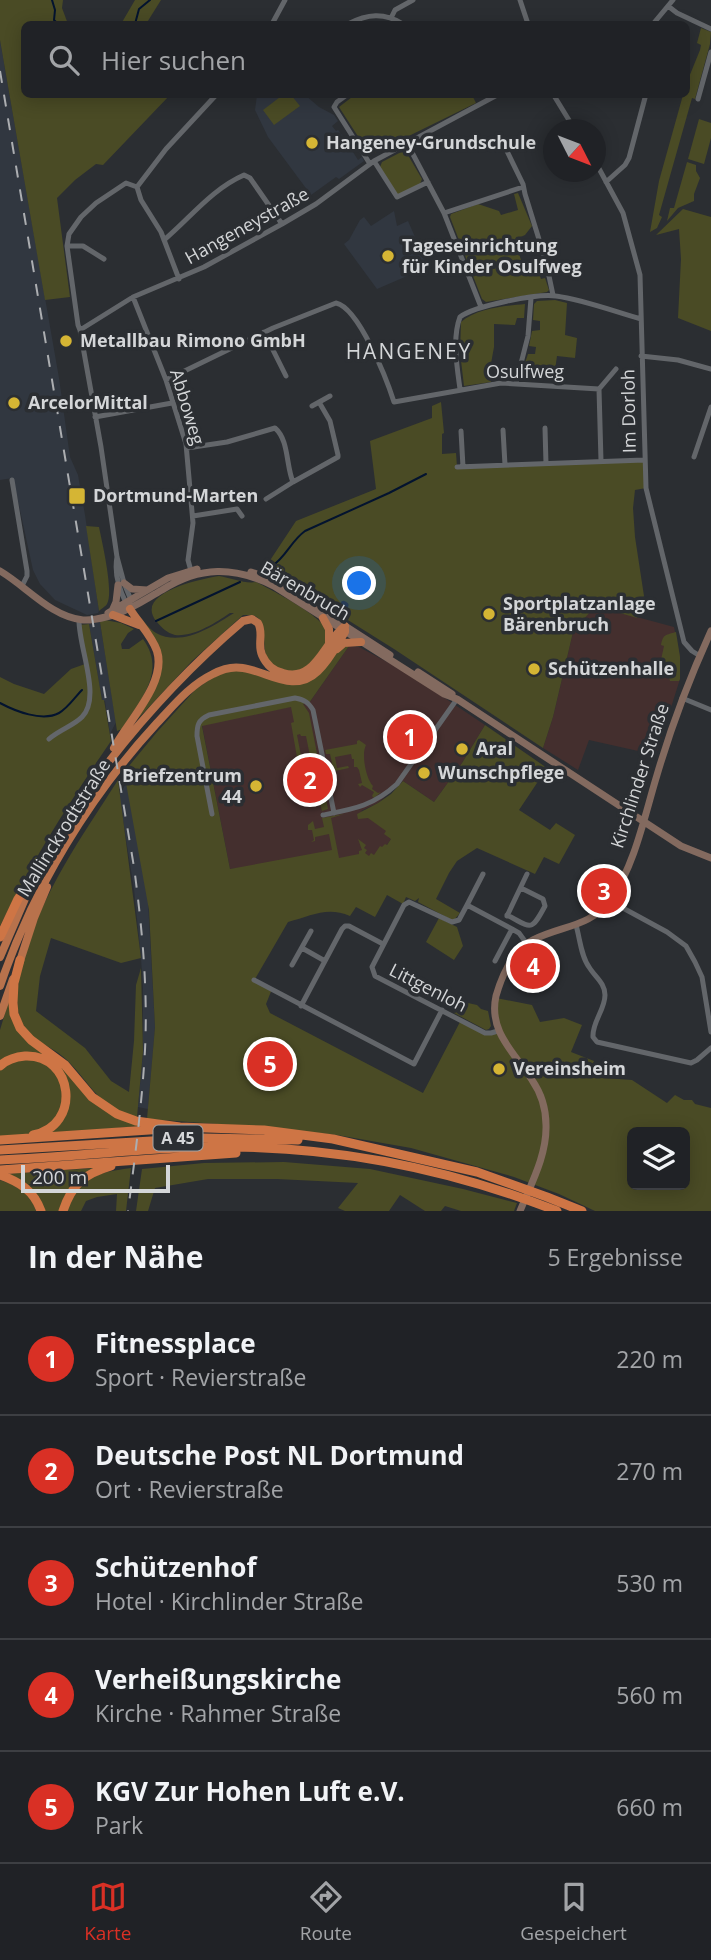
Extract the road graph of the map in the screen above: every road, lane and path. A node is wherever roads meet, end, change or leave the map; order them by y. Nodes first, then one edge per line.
1 (285, 0) edge
2 (413, 0) edge
3 (520, 0) edge
4 (671, 3) edge
5 (391, 18) junction
6 (274, 21) edge
7 (356, 21) edge
8 (396, 21) edge
9 (527, 21) edge
10 (656, 21) edge
11 (711, 29) edge
12 (711, 52) edge
13 (213, 98) edge
14 (342, 98) edge
15 (479, 98) edge
16 (491, 98) edge
17 (555, 98) edge
18 (645, 98) edge
19 (698, 99) dead end
20 (482, 103) junction
21 (568, 119) edge
22 (407, 143) junction
23 (504, 145) dead end
24 (372, 162) junction
25 (606, 181) joint
26 (428, 182) junction
27 (137, 187) junction
28 (523, 187) junction
29 (443, 213) junction
30 (282, 224) junction
31 (164, 240) junction
32 (67, 246) junction
33 (104, 259) dead end
34 (178, 279) junction
35 (553, 295) junction
36 (133, 297) junction
37 (531, 298) junction
38 (481, 307) junction
39 (641, 319) junction
40 (80, 330) junction
41 (264, 332) junction
42 (641, 356) junction
43 (616, 369) dead end
44 (711, 369) edge
45 (286, 376) dead end
46 (166, 380) junction
47 (516, 383) junction
48 (599, 388) junction
49 (460, 389) junction
50 (330, 396) dead end
51 (319, 402) junction
52 (172, 403) junction
53 (312, 406) dead end
54 (711, 407) edge
55 (96, 417) junction
56 (545, 428) dead end
57 (503, 430) dead end
58 (461, 431) dead end
59 (187, 448) junction
60 (694, 457) dead end
61 (644, 460) junction
62 (601, 461) junction
63 (546, 464) junction
64 (505, 465) junction
65 (12, 480) dead end
66 (293, 482) junction
67 (267, 500) dead end
68 (193, 516) junction
69 (242, 516) dead end
70 (191, 570) junction
71 (0, 571) edge
72 (121, 584) junction
73 (22, 586) junction
74 (148, 590) junction
75 (129, 604) junction
76 (112, 613) junction
77 (323, 618) junction
78 (79, 619) junction
79 (142, 627) junction
80 (344, 629) junction
81 (711, 631) edge
82 (361, 642) junction
83 (331, 649) junction
84 (699, 656) junction
85 (682, 698) junction
86 (457, 699) junction
87 (711, 710) edge
88 (49, 739) dead end
89 (107, 764) junction
90 (334, 813) junction
91 (212, 814) dead end
92 (323, 815) dead end
93 (643, 822) junction
94 (65, 849) junction
95 (711, 858) edge
96 (39, 868) junction
97 (482, 874) dead end
98 (527, 874) dead end
99 (521, 888) junction
100 (610, 901) junction
101 (467, 905) junction
102 (507, 915) junction
103 (503, 924) junction
104 (576, 925) junction
105 (512, 929) junction
106 (311, 931) dead end
107 (0, 937) edge
108 (383, 944) junction
109 (527, 944) junction
110 (302, 948) junction
111 (0, 957) edge
112 (20, 960) junction
113 (325, 961) junction
114 (495, 961) dead end
115 (292, 965) dead end
116 (711, 974) edge
117 (702, 977) junction
118 (254, 980) dead end
119 (0, 986) edge
120 (301, 1006) junction
121 (442, 1010) junction
122 (0, 1016) edge
123 (498, 1031) junction
124 (711, 1032) edge
125 (711, 1048) edge
126 (0, 1066) edge
127 (180, 1127) junction
128 (0, 1140) edge
129 (11, 1140) junction
130 (355, 1144) junction
131 (273, 1149) junction
132 (0, 1150) edge
133 (0, 1160) edge
134 (133, 1161) junction
135 (0, 1170) edge
136 (0, 1175) edge
137 (41, 1211) edge
138 (63, 1211) edge
139 (520, 1211) edge
140 (557, 1211) edge
141 (582, 1211) edge

1 - 6 street
2 - 5 street
3 - 9 street
4 - 10 street
4 - 11 street
5 - 7 street
5 - 8 street
12 - 19 street
13 - 27 street
14 - 24 street
15 - 20 street
16 - 20 street, Hangeneystraße
17 - 21 street
18 - 25 street
20 - 22 street, Hangeneystraße
22 - 24 street, Hangeneystraße
22 - 26 street
23 - 28 street
24 - 26 street
24 - 30 street, Hangeneystraße
25 - 39 street, Im Dorloh
26 - 29 street
27 - 31 street
27 - 32 street
28 - 29 street
28 - 35 street
29 - 38 street
30 - 31 street
30 - 34 street, Hangeneystraße
31 - 34 street
32 - 33 street
32 - 40 street
34 - 36 street, Hangeneystraße
35 - 37 street
35 - 39 street
36 - 40 street, Hangeneystraße
36 - 46 street, Abboweg
37 - 38 street
37 - 47 street
38 - 49 street
39 - 42 street, Im Dorloh
40 - 55 street
41 - 45 street
41 - 46 street, Osulfweg
41 - 49 street, Osulfweg
42 - 44 street
42 - 61 street, Im Dorloh
43 - 48 street
46 - 52 street, Abboweg
47 - 48 street, Osulfweg
47 - 49 street, Osulfweg
48 - 62 street
50 - 51 street
51 - 53 street
51 - 66 street
52 - 55 street
52 - 59 street, Abboweg
54 - 60 street
55 - 72 street
56 - 63 street
57 - 64 street
58 - 64 street
59 - 66 street
59 - 68 street, Abboweg
61 - 62 street
61 - 84 street, Im Dorloh
62 - 63 street
63 - 64 street
65 - 73 street
66 - 67 street
68 - 69 street
68 - 70 street, Abboweg
70 - 74 main road, Bärenbruch
70 - 80 main road, Bärenbruch
71 - 73 main road, Bärenbruch
72 - 74 main road
72 - 75 street
72 - 76 main road
73 - 78 main road, Bärenbruch
74 - 75 main road, Bärenbruch
75 - 76 main road, Bärenbruch
75 - 77 main road, Bärenbruch
75 - 79 highway
76 - 78 main road, Bärenbruch
76 - 79 highway
77 - 80 main road, Bärenbruch
77 - 83 highway
78 - 88 street
79 - 89 highway
80 - 82 main road, Bärenbruch
80 - 83 highway
80 - 86 main road, Bärenbruch
81 - 84 main road, Kirchlinder Straße
82 - 83 highway
82 - 86 main road, Bärenbruch
83 - 89 highway
83 - 94 highway, Mallinckrodtstraße
84 - 85 main road, Kirchlinder Straße
85 - 87 street
85 - 93 main road, Kirchlinder Straße
86 - 90 street
86 - 93 main road, Bärenbruch
89 - 96 highway, Mallinckrodtstraße
90 - 91 street
90 - 92 street
93 - 95 main road, Bärenbruch
93 - 100 main road, Kirchlinder Straße
94 - 112 highway
94 - 119 highway, Mallinckrodtstraße
96 - 107 highway
96 - 111 highway, Mallinckrodtstraße
97 - 101 street
98 - 99 street
99 - 102 street
99 - 102 street
100 - 104 main road, Kirchlinder Straße
100 - 117 street
101 - 103 street
101 - 108 street, Littgenloh
102 - 103 street
103 - 105 street
104 - 109 main road, Kirchlinder Straße
104 - 125 street
105 - 109 street
105 - 114 street
106 - 110 street
108 - 113 street
108 - 121 street, Littgenloh
109 - 123 main road
110 - 113 street
110 - 115 street
112 - 122 highway
112 - 127 highway
113 - 120 street
116 - 117 street
117 - 124 street
118 - 120 street
120 - 121 street
121 - 123 street, Littgenloh
123 - 139 main road
126 - 129 highway
127 - 129 highway
127 - 130 highway
128 - 129 highway
130 - 132 highway, A 45
130 - 141 highway, A 45
131 - 133 highway, A 45
131 - 134 highway
131 - 140 highway, A 45
134 - 135 highway
134 - 138 highway
136 - 137 highway

